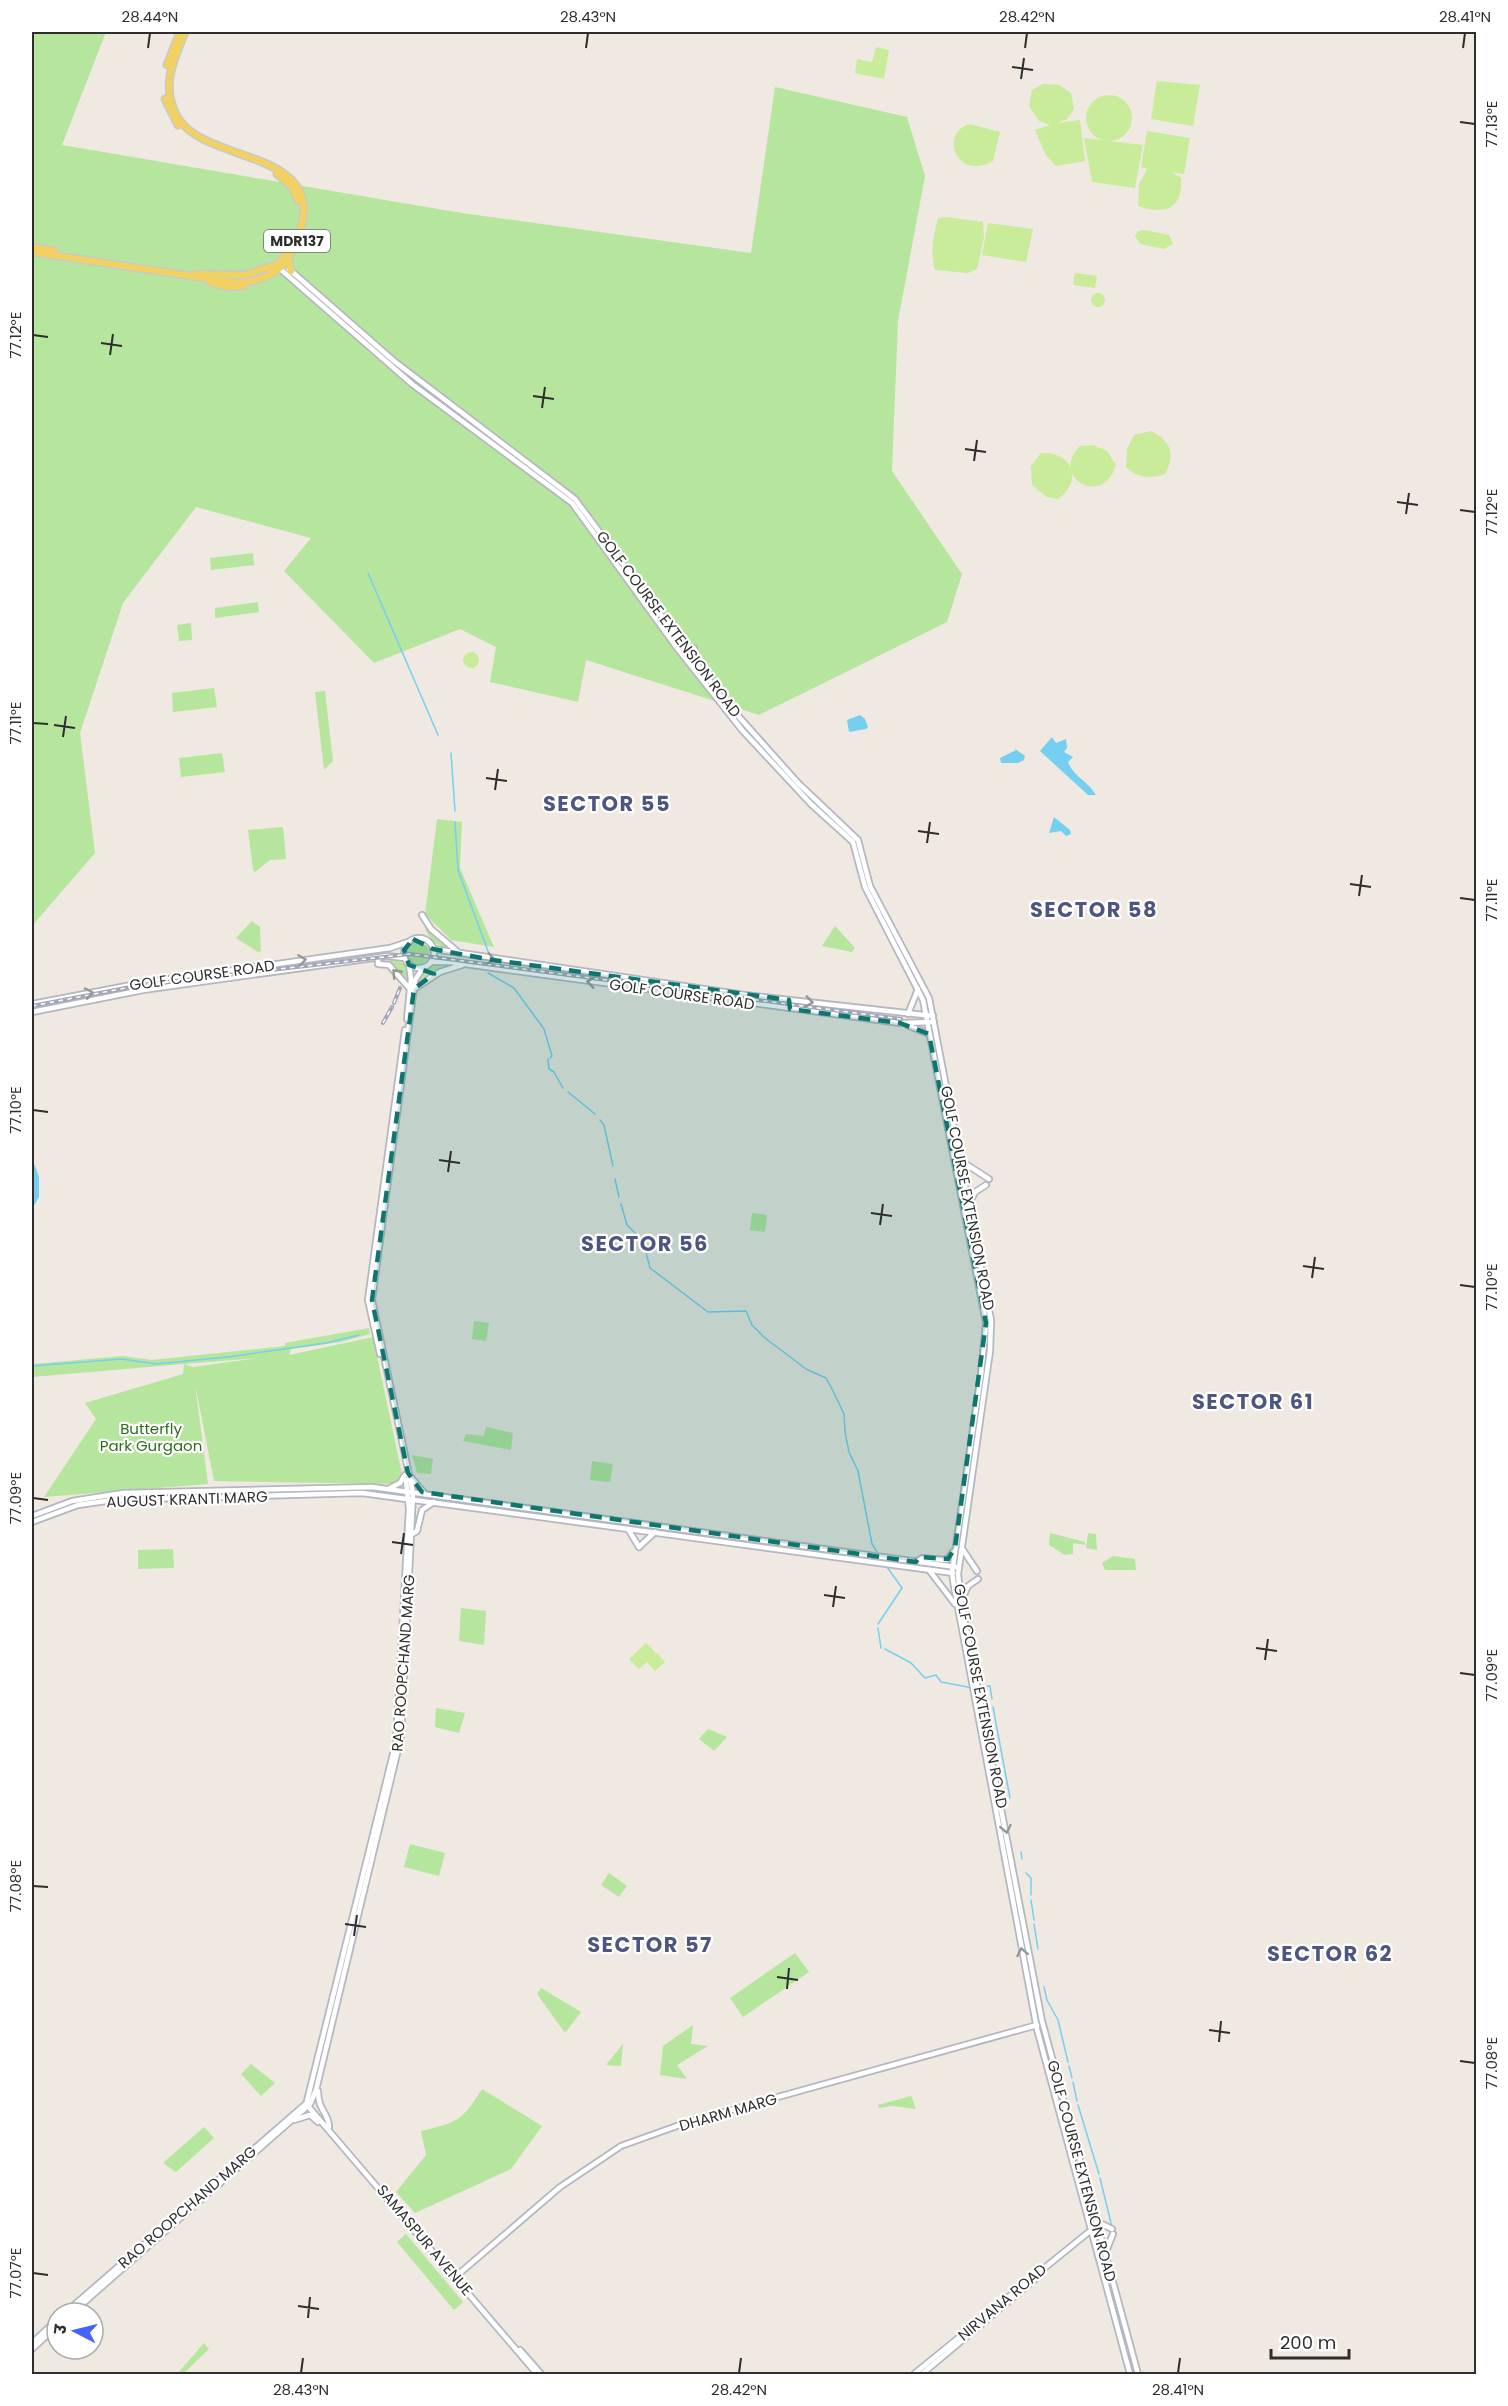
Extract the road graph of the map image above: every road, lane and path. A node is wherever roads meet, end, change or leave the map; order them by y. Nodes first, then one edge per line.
1 (180, 32) edge
2 (185, 32) edge
3 (32, 250) edge
4 (282, 264) junction
5 (289, 272) junction
6 (273, 273) junction
7 (195, 275) junction
8 (668, 632) junction
9 (678, 642) junction
10 (696, 666) junction
11 (718, 697) junction
12 (422, 915) dead end
13 (408, 942) junction
14 (433, 950) junction
15 (464, 955) junction
16 (404, 958) junction
17 (378, 961) junction
18 (431, 962) junction
19 (467, 964) junction
20 (409, 965) junction
21 (423, 968) junction
22 (286, 971) junction
23 (279, 976) dead end
24 (119, 986) junction
25 (412, 989) junction
26 (918, 989) junction
27 (121, 994) junction
28 (789, 1000) junction
29 (32, 1004) edge
30 (789, 1008) junction
31 (32, 1012) edge
32 (908, 1014) junction
33 (927, 1019) junction
34 (934, 1019) junction
35 (900, 1023) junction
36 (929, 1034) junction
37 (961, 1161) junction
38 (989, 1179) dead end
39 (986, 1185) dead end
40 (969, 1205) junction
41 (407, 1474) junction
42 (297, 1487) junction
43 (310, 1487) junction
44 (388, 1489) junction
45 (216, 1494) junction
46 (310, 1494) junction
47 (425, 1494) junction
48 (297, 1495) junction
49 (411, 1495) junction
50 (434, 1502) junction
51 (32, 1515) edge
52 (32, 1522) edge
53 (628, 1529) junction
54 (655, 1532) junction
55 (412, 1534) junction
56 (963, 1547) junction
57 (956, 1548) junction
58 (916, 1562) junction
59 (953, 1566) junction
60 (960, 1567) junction
61 (928, 1569) junction
62 (977, 1571) dead end
63 (952, 1573) junction
64 (958, 1574) junction
65 (978, 1579) dead end
66 (959, 1604) junction
67 (967, 1645) junction
68 (1040, 2026) junction
69 (1053, 2066) junction
70 (1047, 2069) junction
71 (316, 2090) junction
72 (308, 2104) junction
73 (291, 2120) junction
74 (326, 2126) junction
75 (254, 2150) junction
76 (1081, 2167) junction
77 (1073, 2169) junction
78 (1096, 2221) junction
79 (1090, 2232) junction
80 (1104, 2255) junction
81 (1108, 2266) junction
82 (1100, 2267) junction
83 (456, 2279) junction
84 (79, 2301) edge
85 (85, 2301) edge
86 (1121, 2317) junction
87 (1114, 2319) junction
88 (45, 2331) edge
89 (45, 2337) edge
90 (32, 2343) edge
91 (32, 2349) edge
92 (539, 2374) edge
93 (914, 2374) edge
94 (922, 2374) edge
95 (1130, 2374) edge
96 (1138, 2374) edge

1 - 4 main road, MDR137
2 - 4 main road, MDR137
3 - 7 main road, MDR137
4 - 5 main road
4 - 5 main road, GOLF COURSE EXTENSION ROAD
4 - 6 main road, MDR137
4 - 7 main road, MDR137
5 - 6 main road
5 - 8 main road, GOLF COURSE EXTENSION ROAD
6 - 7 main road, MDR137
8 - 9 main road, GOLF COURSE EXTENSION ROAD
8 - 11 main road, GOLF COURSE EXTENSION ROAD
9 - 10 main road, GOLF COURSE EXTENSION ROAD
9 - 10 main road
10 - 11 main road, GOLF COURSE EXTENSION ROAD
11 - 26 main road, GOLF COURSE EXTENSION ROAD
11 - 34 main road, GOLF COURSE EXTENSION ROAD
12 - 15 main road
13 - 14 main road
13 - 16 main road
24 -> 13 main road, GOLF COURSE ROAD
14 - 15 main road, GOLF COURSE ROAD
14 - 18 main road
15 -> 28 main road, GOLF COURSE ROAD
16 - 17 main road, GOLF COURSE ROAD
16 - 20 main road
17 - 22 main road, GOLF COURSE ROAD
25 -> 17 main road
18 - 19 main road, GOLF COURSE ROAD
18 - 21 main road
19 - 25 main road
30 -> 19 main road, GOLF COURSE ROAD
20 - 21 main road
20 - 25 main road
21 - 25 main road
22 - 23 main road
22 - 27 main road, GOLF COURSE ROAD
24 - 27 main road
29 -> 24 main road, GOLF COURSE ROAD
25 - 41 main road
26 - 32 main road
26 - 33 main road, GOLF COURSE EXTENSION ROAD
27 - 31 main road, GOLF COURSE ROAD
28 - 30 main road
28 -> 32 main road, GOLF COURSE ROAD
30 - 35 main road, GOLF COURSE ROAD
32 - 33 main road, GOLF COURSE ROAD
33 - 34 main road, GOLF COURSE ROAD
33 - 35 main road, GOLF COURSE ROAD
33 - 36 main road, GOLF COURSE EXTENSION ROAD
34 - 37 main road, GOLF COURSE EXTENSION ROAD
35 - 36 main road
36 - 57 main road, GOLF COURSE EXTENSION ROAD
37 - 38 main road
37 - 40 main road, GOLF COURSE EXTENSION ROAD
39 - 40 main road
40 - 56 main road, GOLF COURSE EXTENSION ROAD
41 - 44 main road
41 - 47 main road
41 - 49 main road
42 - 43 main road, AUGUST KRANTI MARG
42 - 45 main road, AUGUST KRANTI MARG
42 - 48 main road
43 - 44 main road, AUGUST KRANTI MARG
43 - 46 main road
44 - 49 main road, AUGUST KRANTI MARG
45 - 48 main road, AUGUST KRANTI MARG
45 - 51 main road, AUGUST KRANTI MARG
45 - 52 main road, AUGUST KRANTI MARG
46 - 48 main road, AUGUST KRANTI MARG
46 - 49 main road, AUGUST KRANTI MARG
47 - 49 main road
47 - 58 main road
49 - 50 main road
49 - 55 main road, RAO ROOPCHAND MARG
49 - 71 main road, RAO ROOPCHAND MARG
50 - 53 main road
50 - 55 main road
53 - 54 main road
53 - 54 main road
54 - 61 main road
55 - 71 main road, RAO ROOPCHAND MARG
56 - 60 main road, GOLF COURSE EXTENSION ROAD
56 - 62 main road
57 - 58 main road
57 - 59 main road, GOLF COURSE EXTENSION ROAD
58 - 59 main road
59 - 60 main road
59 - 63 main road, GOLF COURSE EXTENSION ROAD
60 - 64 main road, GOLF COURSE EXTENSION ROAD
61 - 63 main road
61 - 66 main road
63 - 64 main road
63 - 66 main road, GOLF COURSE EXTENSION ROAD
64 - 66 main road, GOLF COURSE EXTENSION ROAD
65 - 66 main road
66 - 67 main road, GOLF COURSE EXTENSION ROAD
67 -> 68 main road, GOLF COURSE EXTENSION ROAD
68 -> 67 main road, GOLF COURSE EXTENSION ROAD
68 - 69 main road, GOLF COURSE EXTENSION ROAD
68 - 70 main road, GOLF COURSE EXTENSION ROAD
68 - 83 main road, DHARM MARG
69 - 70 main road
69 - 76 main road, GOLF COURSE EXTENSION ROAD
70 - 77 main road, GOLF COURSE EXTENSION ROAD
71 - 72 main road, RAO ROOPCHAND MARG
71 - 74 main road
72 - 73 main road, RAO ROOPCHAND MARG
72 - 74 main road, SAMASPUR AVENUE
72 - 75 main road, RAO ROOPCHAND MARG
73 - 74 main road
73 - 75 main road, RAO ROOPCHAND MARG
74 - 83 main road, SAMASPUR AVENUE
75 - 84 main road, RAO ROOPCHAND MARG
75 - 85 main road, RAO ROOPCHAND MARG
76 - 77 main road
76 - 78 main road, GOLF COURSE EXTENSION ROAD
77 - 79 main road, GOLF COURSE EXTENSION ROAD
78 - 80 main road, GOLF COURSE EXTENSION ROAD
78 - 80 main road
79 - 82 main road, GOLF COURSE EXTENSION ROAD
79 - 93 main road, NIRVANA ROAD
79 - 94 main road, NIRVANA ROAD
80 - 81 main road, GOLF COURSE EXTENSION ROAD
81 - 82 main road
81 - 86 main road, GOLF COURSE EXTENSION ROAD
82 - 87 main road, GOLF COURSE EXTENSION ROAD
83 - 92 main road, SAMASPUR AVENUE
86 - 87 main road
86 - 96 main road, GOLF COURSE EXTENSION ROAD
87 - 95 main road, GOLF COURSE EXTENSION ROAD
88 - 90 main road
89 - 91 main road

